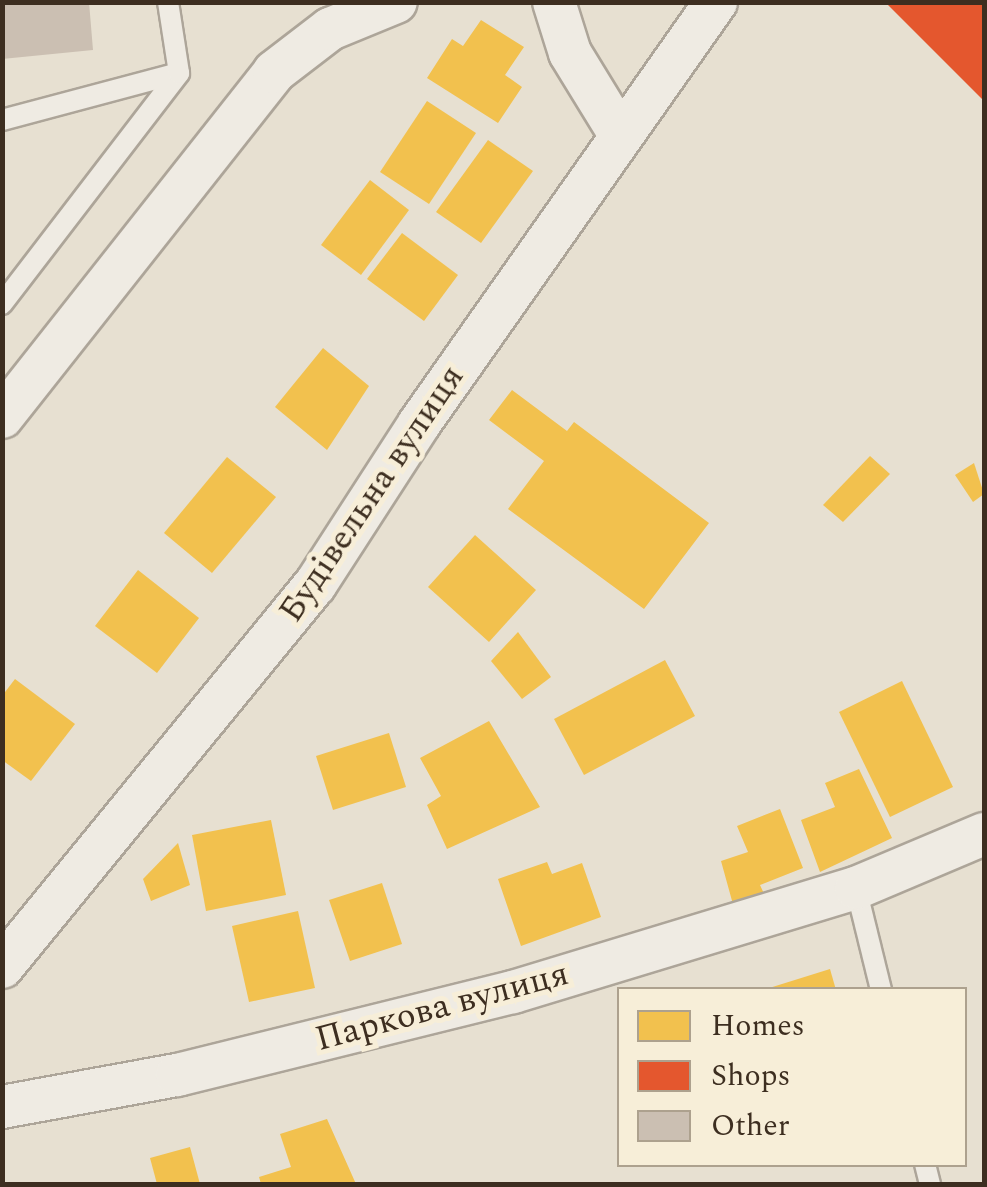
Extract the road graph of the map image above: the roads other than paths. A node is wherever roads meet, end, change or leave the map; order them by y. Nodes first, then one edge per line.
1 (168, 2) edge
2 (396, 2) edge
3 (554, 2) edge
4 (716, 2) edge
5 (179, 73) junction
6 (2, 120) edge
7 (619, 134) junction
8 (2, 304) edge
9 (2, 417) edge
10 (984, 834) edge
11 (856, 888) junction
12 (2, 967) edge
13 (880, 987) edge
14 (2, 1107) edge

1 - 5 lane
2 - 9 street
3 - 7 street
4 - 7 street, Будівельна вулиця
5 - 6 lane
5 - 8 lane
7 - 12 street, Будівельна вулиця
10 - 11 street, Паркова вулиця
11 - 13 lane
11 - 14 street, Паркова вулиця

